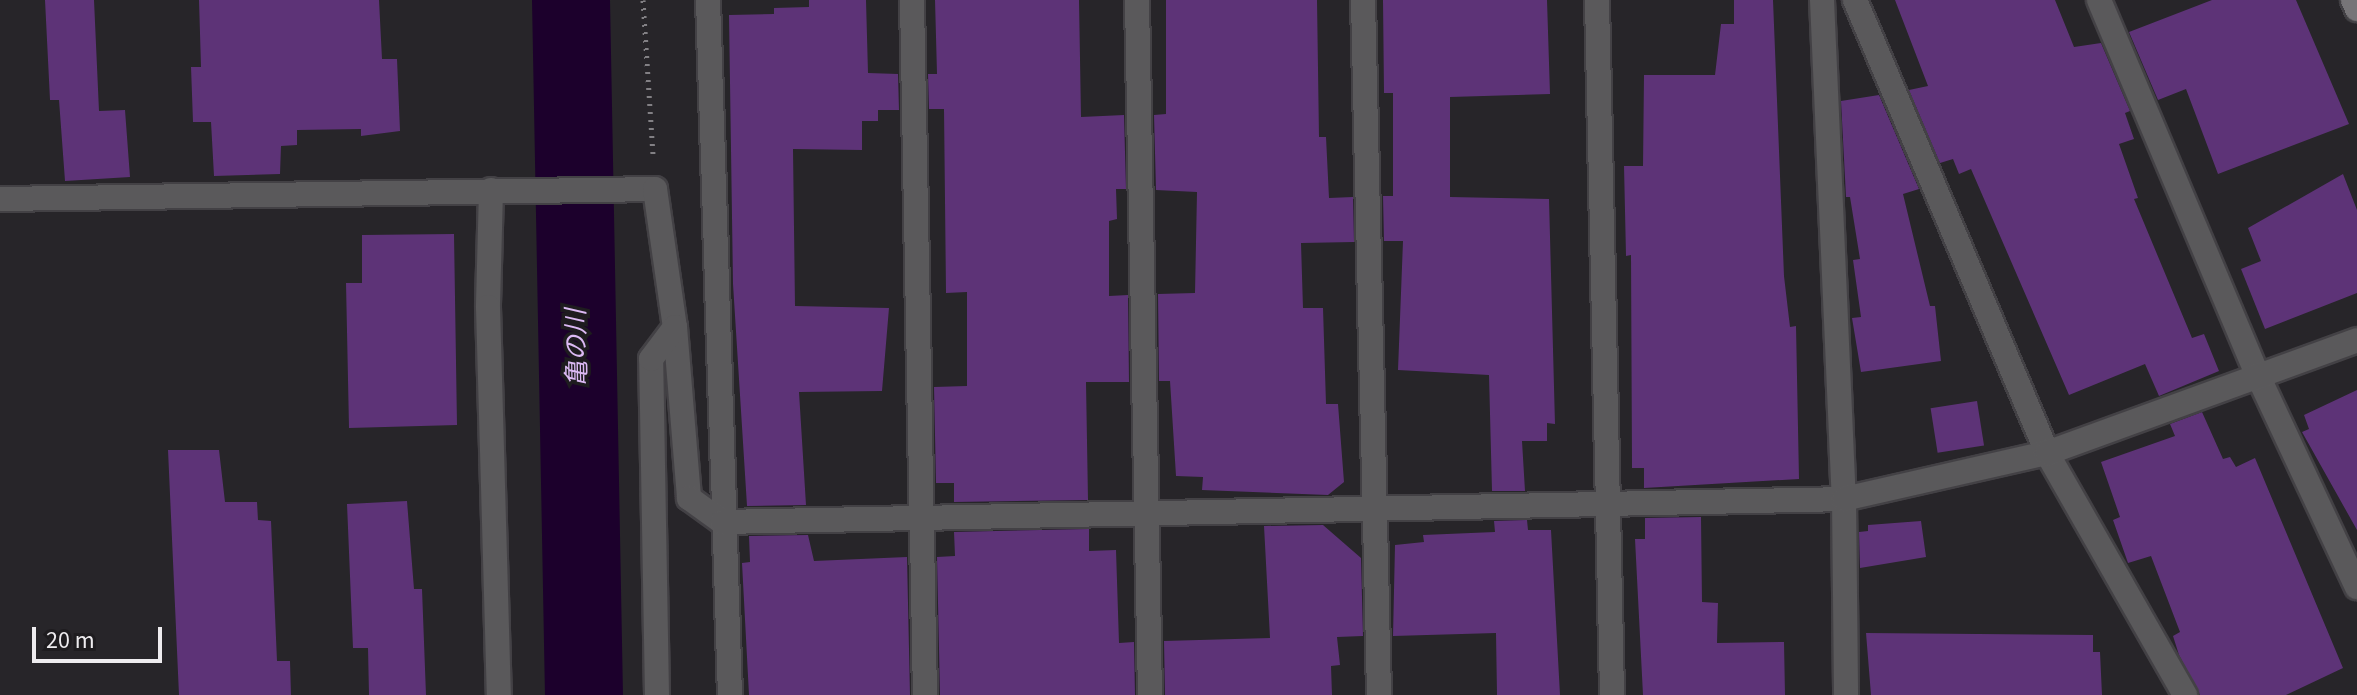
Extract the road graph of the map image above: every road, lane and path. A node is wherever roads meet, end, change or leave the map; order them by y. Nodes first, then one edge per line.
1 (643, 0) edge
2 (708, 0) edge
3 (912, 0) edge
4 (1137, 0) edge
5 (1363, 0) edge
6 (1597, 0) edge
7 (1822, 0) edge
8 (1855, 0) edge
9 (2099, 0) edge
10 (2353, 0) edge
11 (2357, 9) edge
12 (647, 189) junction
13 (491, 190) junction
14 (0, 199) edge
15 (675, 327) junction
16 (2357, 340) edge
17 (2259, 378) junction
18 (2047, 453) junction
19 (1844, 499) junction
20 (1607, 505) junction
21 (1374, 509) junction
22 (1146, 514) junction
23 (921, 518) junction
24 (722, 522) junction
25 (2357, 587) edge
26 (499, 695) edge
27 (657, 695) edge
28 (730, 695) edge
29 (925, 695) edge
30 (1150, 695) edge
31 (1379, 695) edge
32 (1612, 695) edge
33 (1846, 695) edge
34 (2185, 695) edge

1 - 12 path
2 - 24 street
3 - 23 street
4 - 22 street
5 - 21 street
6 - 20 street
7 - 19 street
8 - 18 street
9 - 17 street
10 - 11 street
12 - 13 street
12 - 15 street
13 - 14 street
13 - 26 street
15 - 24 street
15 - 27 street
16 - 17 street
17 - 18 street
17 - 25 street
18 - 19 street
18 - 34 street
19 - 20 street
19 - 33 street
20 - 21 street
20 - 32 street
21 - 22 street
21 - 31 street
22 - 23 street
22 - 30 street
23 - 24 street
23 - 29 street
24 - 28 street

